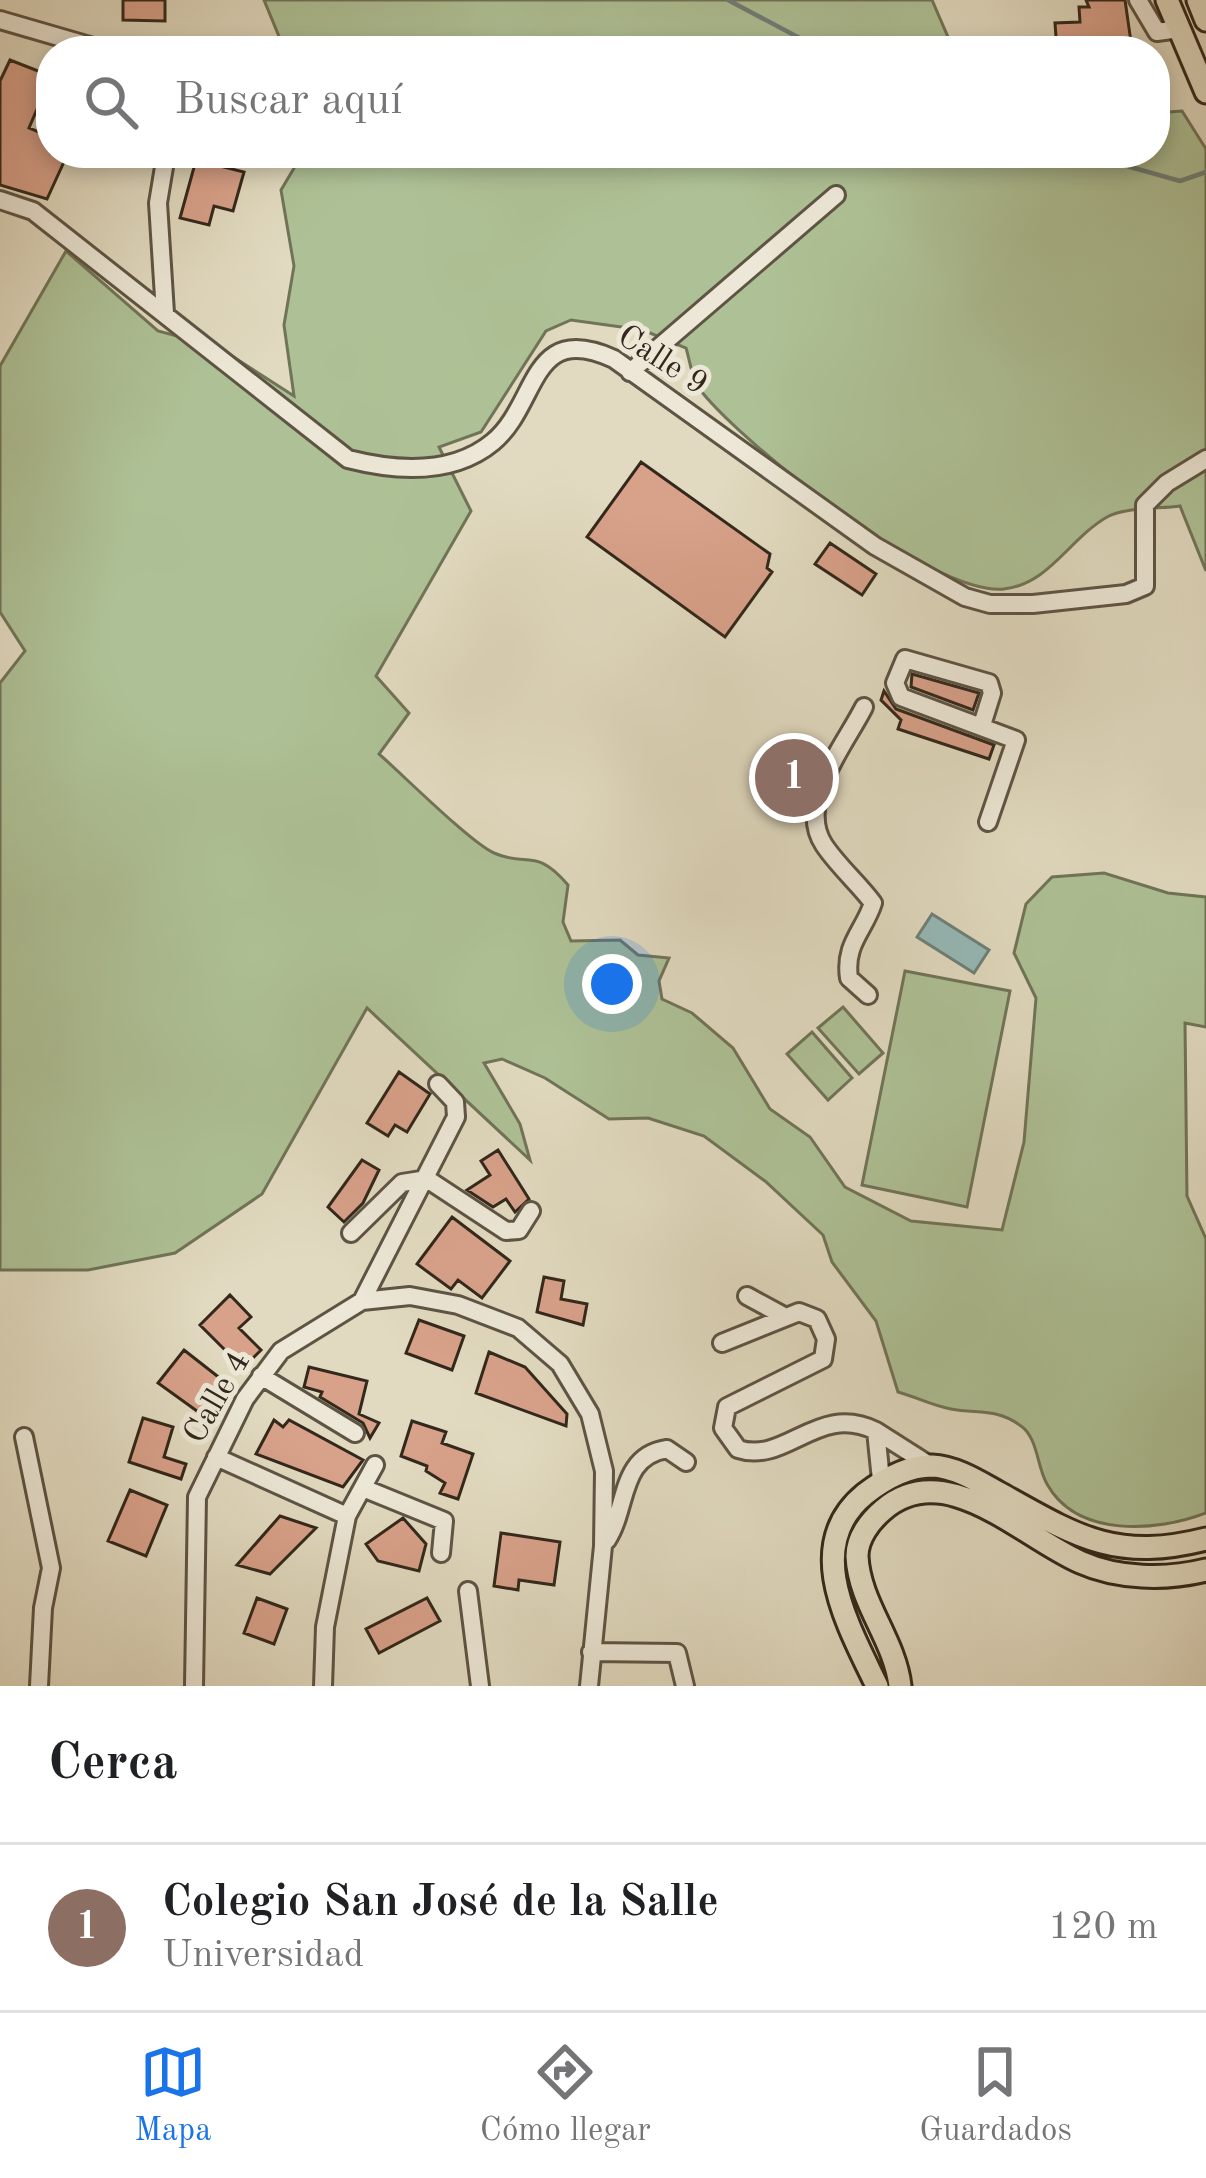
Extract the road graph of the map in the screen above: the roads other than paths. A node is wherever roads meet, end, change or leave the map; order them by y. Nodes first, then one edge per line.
1 (1138, 0) edge
2 (1167, 0) edge
3 (1198, 0) edge
4 (0, 20) edge
5 (1206, 20) edge
6 (1179, 29) junction
7 (55, 36) edge
8 (1206, 92) edge
9 (164, 168) edge
10 (836, 195) dead end
11 (0, 200) edge
12 (165, 314) junction
13 (630, 372) junction
14 (1206, 458) edge
15 (864, 707) dead end
16 (982, 725) junction
17 (988, 822) dead end
18 (868, 995) dead end
19 (438, 1084) dead end
20 (428, 1178) junction
21 (531, 1211) dead end
22 (351, 1233) dead end
23 (747, 1297) dead end
24 (362, 1301) junction
25 (782, 1315) junction
26 (722, 1343) dead end
27 (261, 1376) junction
28 (876, 1431) junction
29 (355, 1433) dead end
30 (23, 1437) dead end
31 (216, 1457) junction
32 (686, 1462) dead end
33 (376, 1465) dead end
34 (931, 1466) junction
35 (881, 1480) junction
36 (363, 1488) junction
37 (347, 1516) junction
38 (1206, 1539) edge
39 (603, 1546) junction
40 (441, 1553) dead end
41 (1206, 1570) edge
42 (468, 1591) dead end
43 (591, 1652) junction
44 (39, 1686) edge
45 (194, 1686) edge
46 (323, 1686) edge
47 (479, 1686) edge
48 (589, 1686) edge
49 (685, 1686) edge
50 (877, 1686) edge
51 (900, 1686) edge

1 - 6 street
2 - 6 main road
3 - 5 main road
4 - 7 street
6 - 8 main road
9 - 12 street
10 - 13 street
11 - 12 street, Calle 9
12 - 13 street, Calle 9
13 - 14 street, Calle 9
15 - 18 street
16 - 16 street
16 - 17 street
19 - 20 street
20 - 21 street
20 - 22 street
20 - 24 street
23 - 25 street
24 - 27 street, Calle 4
24 - 39 street, Calle 4
25 - 26 street
25 - 28 street
27 - 29 street
27 - 31 street, Calle 4
28 - 34 street
28 - 35 street
30 - 44 street
31 - 37 street
31 - 45 street, Calle 4
32 - 39 street
33 - 36 street
34 - 35 main road
34 - 38 main road
35 - 50 main road
36 - 37 street
36 - 40 street
37 - 46 street
39 - 43 street, Calle 4
41 - 51 main road
42 - 47 street
43 - 48 street, Calle 4
43 - 49 street

